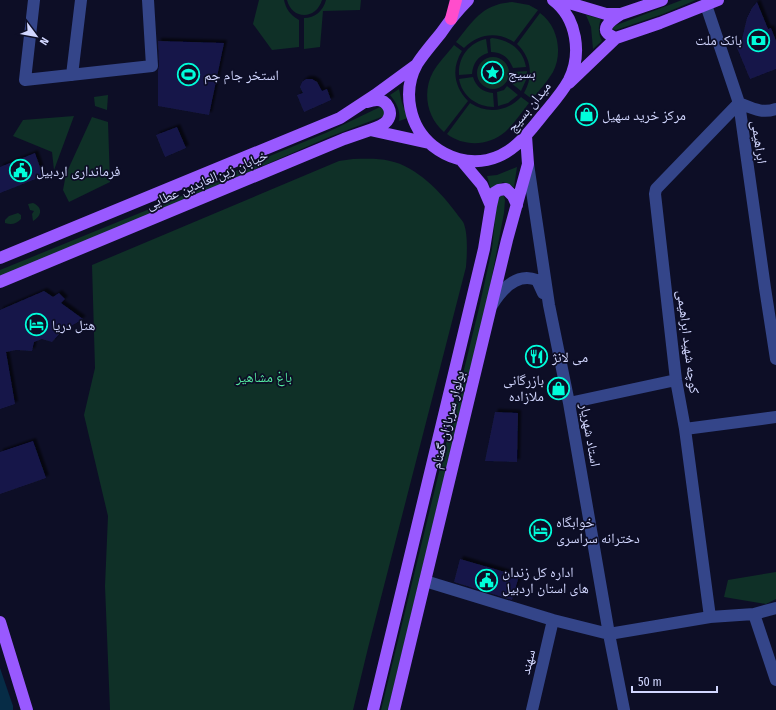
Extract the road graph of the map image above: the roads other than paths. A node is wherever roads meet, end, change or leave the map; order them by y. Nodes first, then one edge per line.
1 (34, 0) edge
2 (81, 0) edge
3 (148, 0) edge
4 (456, 0) edge
5 (468, 0) edge
6 (553, 0) edge
7 (560, 0) edge
8 (662, 0) edge
9 (718, 0) edge
10 (706, 5) junction
11 (621, 14) junction
12 (451, 19) junction
13 (616, 38) junction
14 (416, 65) junction
15 (72, 75) junction
16 (562, 90) junction
17 (364, 102) junction
18 (739, 103) junction
19 (776, 109) edge
20 (370, 130) junction
21 (526, 136) junction
22 (429, 143) junction
23 (461, 160) junction
24 (528, 164) junction
25 (516, 205) junction
26 (491, 206) junction
27 (0, 258) edge
28 (0, 282) edge
29 (770, 287) edge
30 (549, 305) junction
31 (491, 308) junction
32 (776, 359) edge
33 (676, 380) junction
34 (569, 403) junction
35 (776, 417) edge
36 (685, 429) junction
37 (424, 581) junction
38 (776, 608) edge
39 (754, 614) junction
40 (710, 617) junction
41 (553, 620) junction
42 (0, 622) edge
43 (609, 634) junction
44 (776, 680) edge
45 (27, 710) edge
46 (373, 710) edge
47 (394, 710) edge
48 (532, 710) edge
49 (624, 710) edge

1 - 15 street
2 - 15 street
3 - 15 street
4 - 12 highway
5 - 12 main road, میدان بسیج
6 - 16 main road, میدان بسیج
7 - 11 main road
8 - 11 main road
9 - 10 main road
10 - 13 main road
10 - 18 street, ابراهیمی
11 - 13 main road
12 - 14 main road, میدان بسیج
13 - 16 main road
14 - 17 main road, خیابان زین‌العابدین عطایی
14 - 22 main road, میدان بسیج
16 - 21 main road, میدان بسیج
17 - 20 main road, خیابان زین‌العابدین عطایی
17 - 27 main road, خیابان زین‌العابدین عطایی
18 - 19 street
18 - 29 street, ابراهیمی
18 - 33 street, کوچه شهید ابراهیمی
20 - 22 main road
20 - 28 main road, خیابان زین‌العابدین عطایی
21 - 23 main road, میدان بسیج
21 - 24 main road, بولوار سربازان گمنام
22 - 23 main road, میدان بسیج
23 - 26 main road
24 - 25 main road, بولوار سربازان گمنام
24 - 30 street, استاد شهریار
25 - 26 main road
25 - 31 main road, بولوار سربازان گمنام
26 - 46 main road, بولوار سربازان گمنام
29 - 32 street, ابراهیمی
30 - 31 street
30 - 34 street, استاد شهریار
31 - 37 main road, بولوار سربازان گمنام
33 - 34 street
33 - 36 street, کوچه شهید ابراهیمی
34 - 43 street, استاد شهریار
35 - 36 street
36 - 40 street, کوچه شهید ابراهیمی
37 - 41 street
37 - 47 main road, بولوار سربازان گمنام
38 - 39 street
39 - 40 street
39 - 44 street
40 - 43 street
41 - 43 street
41 - 48 street, سهند
42 - 45 main road
43 - 49 street, استاد شهریار

